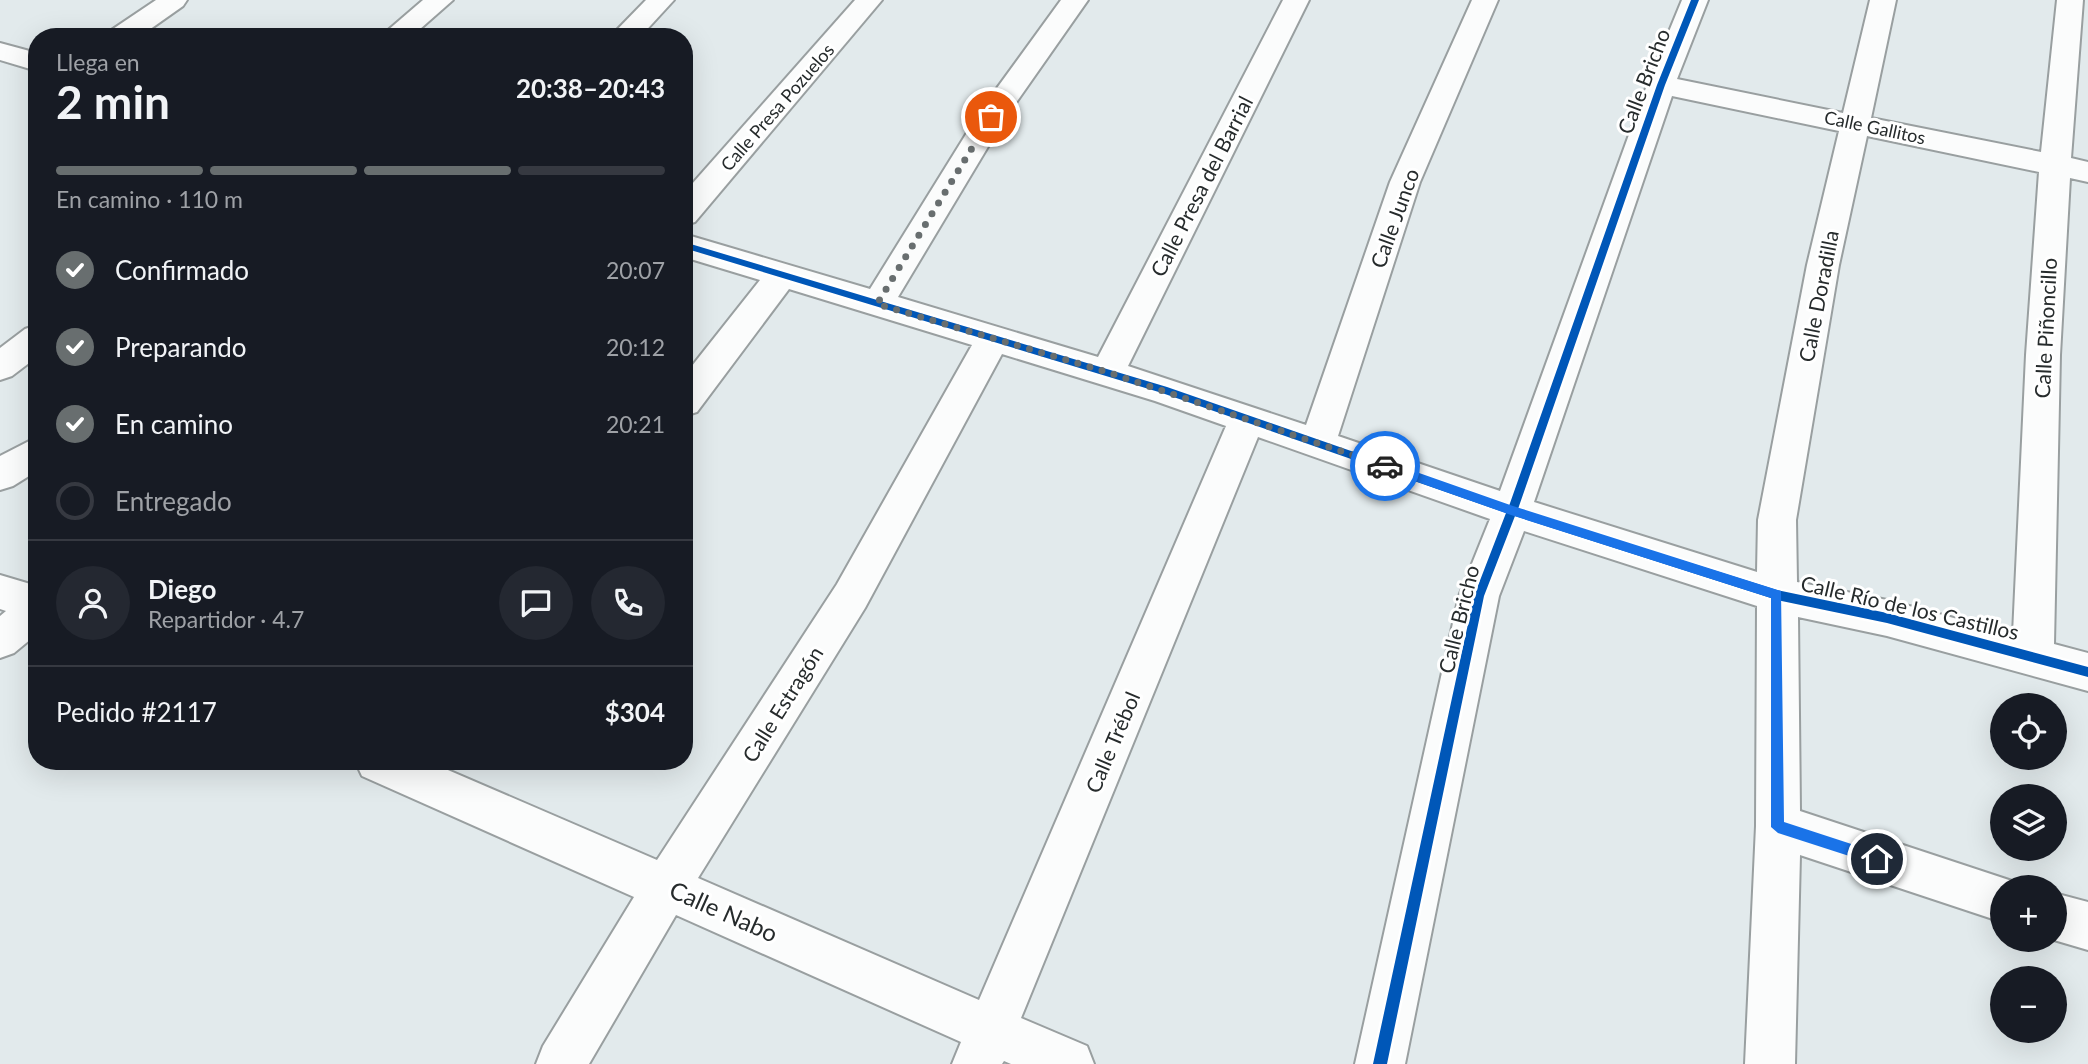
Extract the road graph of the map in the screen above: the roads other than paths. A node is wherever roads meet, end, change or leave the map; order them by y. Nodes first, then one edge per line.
1 (174, 0) edge
2 (440, 0) edge
3 (661, 0) edge
4 (869, 0) edge
5 (1075, 0) edge
6 (1296, 0) edge
7 (1485, 0) edge
8 (1695, 0) edge
9 (1883, 0) edge
10 (2070, 0) edge
11 (133, 28) edge
12 (405, 28) edge
13 (633, 28) edge
14 (0, 51) edge
15 (28, 59) edge
16 (1661, 85) junction
17 (1856, 123) junction
18 (2055, 165) junction
19 (2088, 172) edge
20 (693, 204) edge
21 (693, 248) edge
22 (782, 275) junction
23 (877, 304) junction
24 (993, 339) junction
25 (28, 345) edge
26 (0, 368) edge
27 (1107, 372) junction
28 (693, 390) edge
29 (1247, 419) junction
30 (1318, 442) junction
31 (28, 458) edge
32 (0, 475) edge
33 (1511, 511) junction
34 (0, 592) edge
35 (1777, 595) junction
36 (28, 601) edge
37 (28, 617) edge
38 (0, 640) edge
39 (2033, 656) junction
40 (2088, 672) edge
41 (408, 770) edge
42 (1778, 827) junction
43 (667, 886) junction
44 (1990, 895) edge
45 (2067, 920) edge
46 (2088, 926) edge
47 (984, 1046) edge
48 (561, 1064) edge
49 (1069, 1064) edge
50 (1380, 1064) edge
51 (1770, 1064) edge

1 - 11 street
2 - 12 street
3 - 13 street
4 - 20 street, Calle Presa Pozuelos
5 - 23 street
6 - 27 street, Calle Presa del Barrial
7 - 30 street, Calle Junco
8 - 16 street, Calle Bricho
9 - 17 street, Calle Doradilla
10 - 18 street, Calle Piñoncillo
14 - 15 street
16 - 17 street, Calle Gallitos
16 - 33 street, Calle Bricho
17 - 18 street, Calle Gallitos
17 - 35 street, Calle Doradilla
18 - 19 street, Calle Gallitos
18 - 39 street, Calle Piñoncillo
21 - 22 street, Calle Río de los Castillos
22 - 23 street, Calle Río de los Castillos
22 - 28 street
23 - 24 street, Calle Río de los Castillos
24 - 27 street, Calle Río de los Castillos
24 - 43 street, Calle Estragón
25 - 26 street
27 - 29 street, Calle Río de los Castillos
29 - 30 street, Calle Río de los Castillos
29 - 47 street, Calle Trébol
30 - 33 street, Calle Río de los Castillos
31 - 32 street
33 - 35 street, Calle Río de los Castillos
33 - 50 street, Calle Bricho
34 - 36 street
35 - 39 street, Calle Río de los Castillos
35 - 42 street, Calle Doradilla
37 - 38 street
39 - 40 street, Calle Río de los Castillos
41 - 43 street, Calle Nabo
42 - 44 street
42 - 51 street, Calle Doradilla
43 - 47 street, Calle Nabo
43 - 48 street, Calle Estragón
45 - 46 street
47 - 49 street, Calle Nabo

